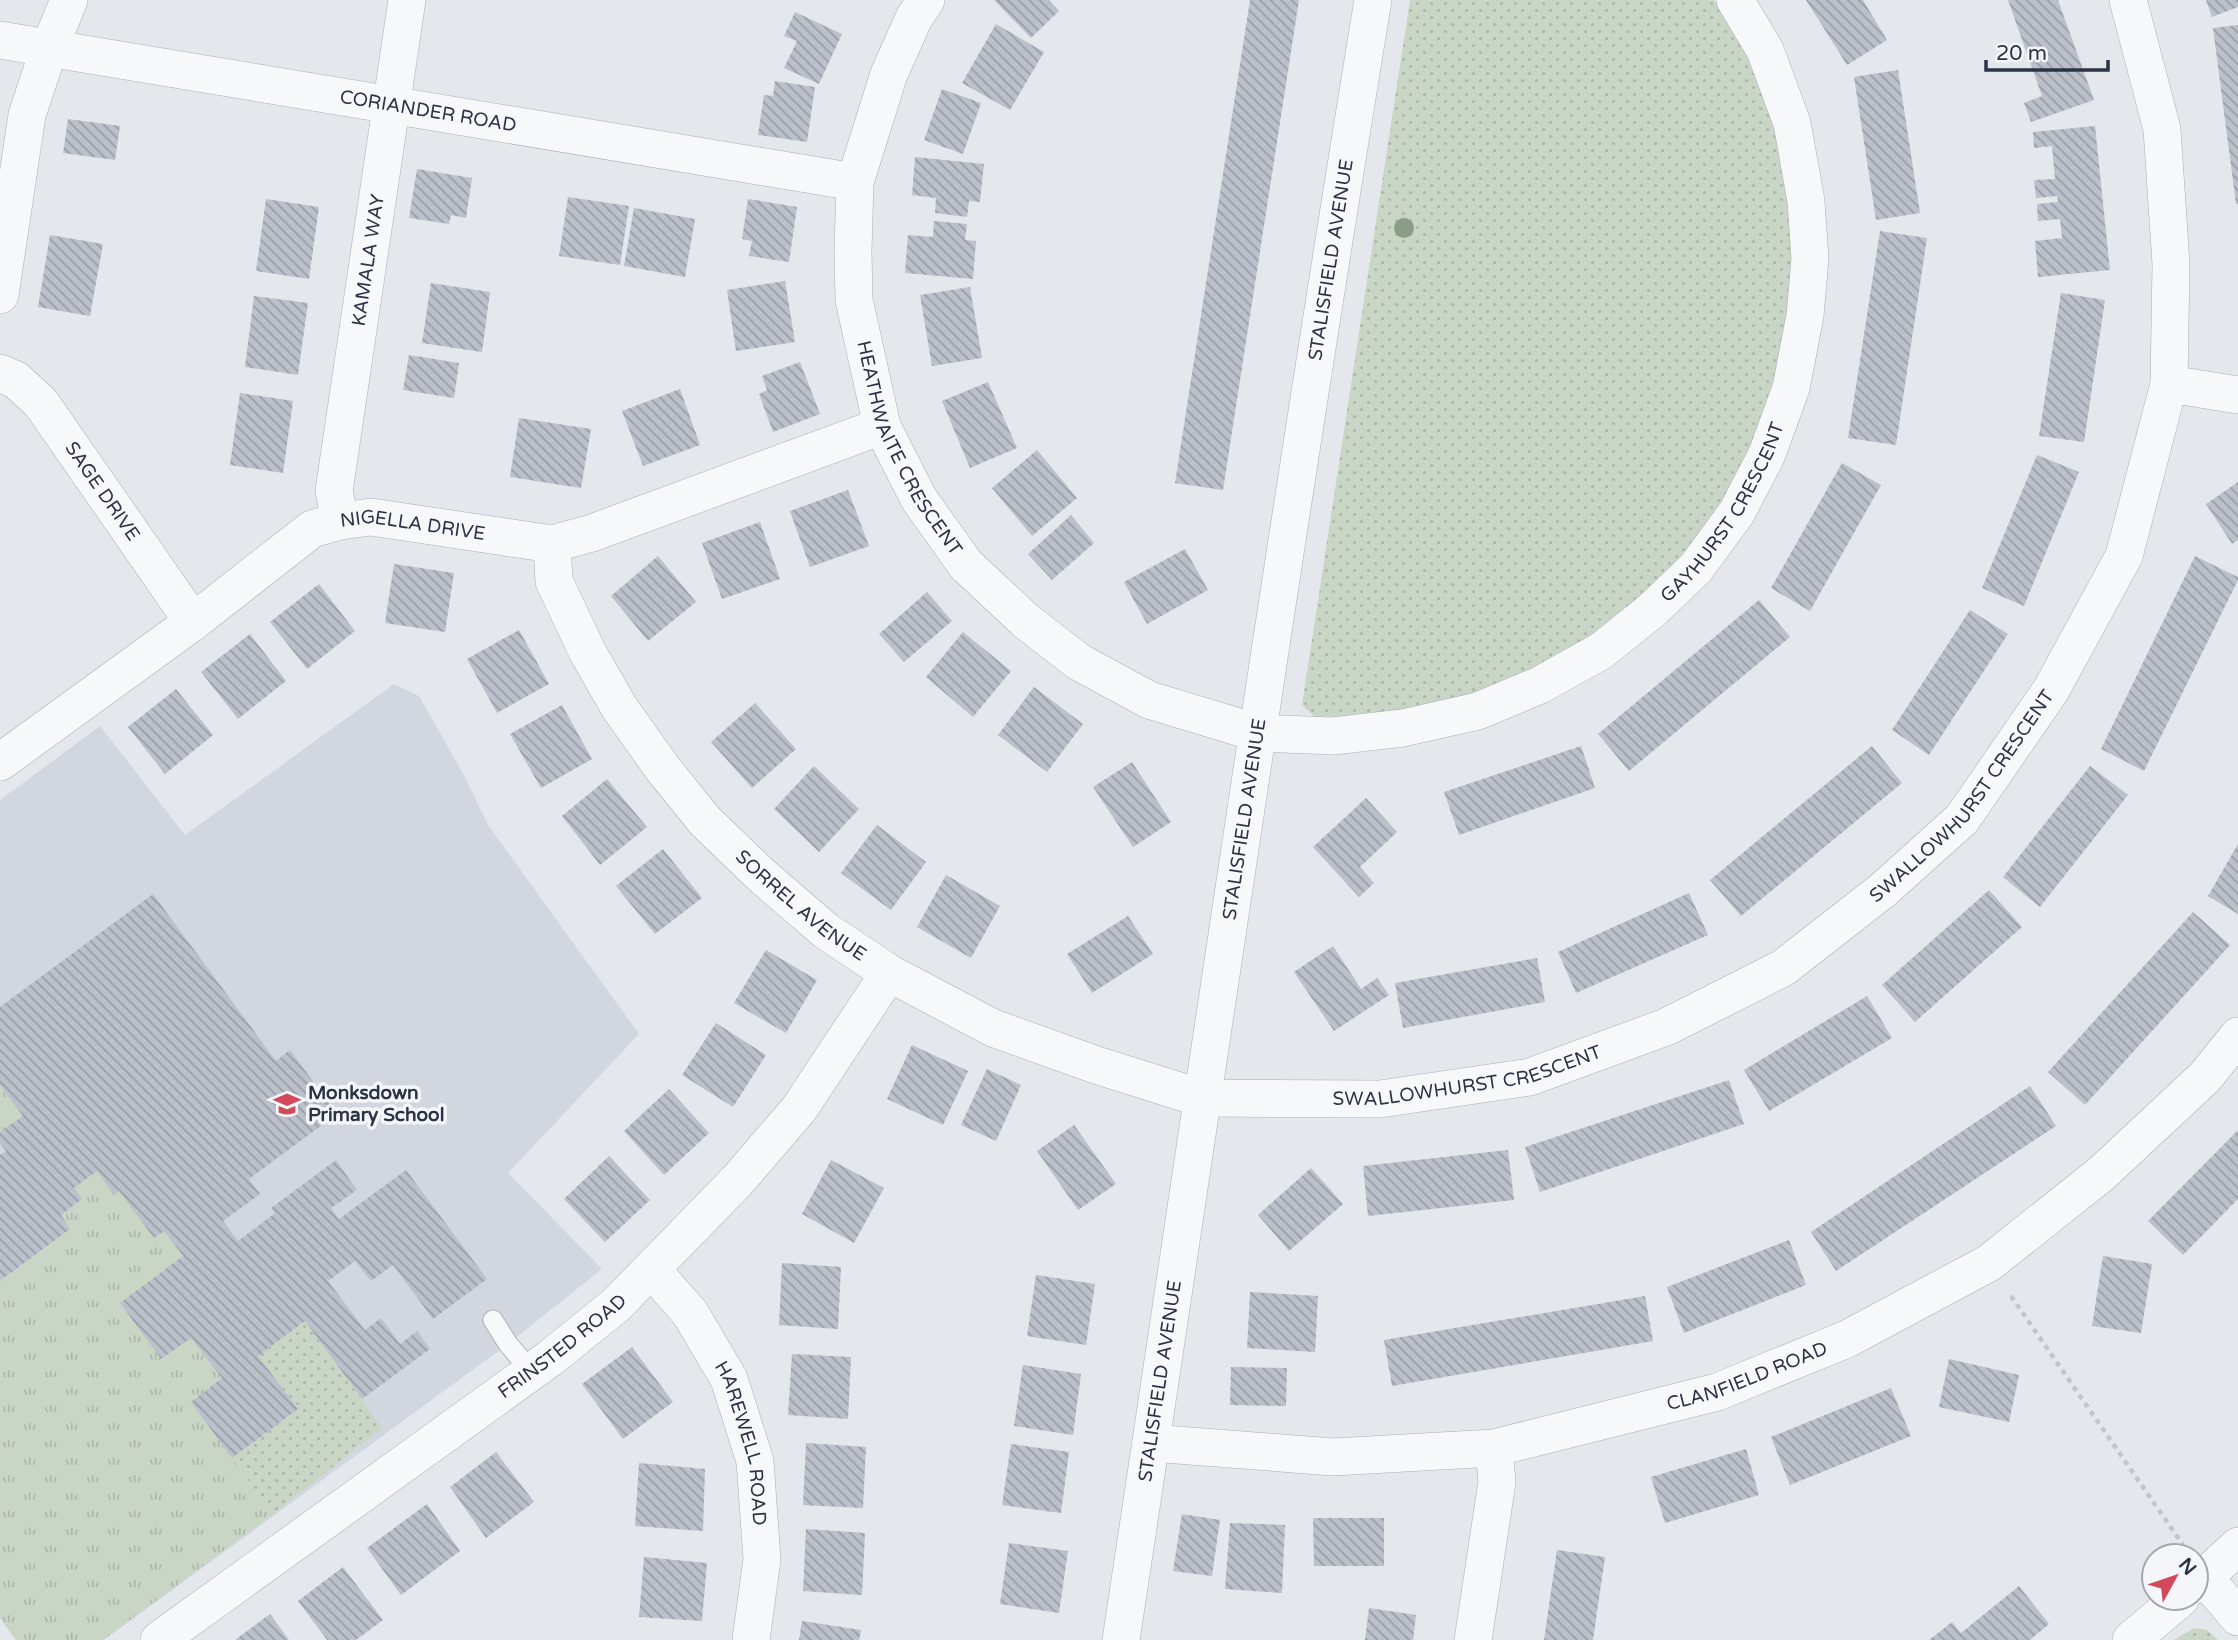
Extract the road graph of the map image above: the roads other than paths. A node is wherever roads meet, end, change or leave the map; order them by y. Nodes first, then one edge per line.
1 (69, 0) edge
2 (407, 0) edge
3 (926, 0) edge
4 (1373, 0) edge
5 (1735, 0) edge
6 (2128, 0) edge
7 (0, 40) edge
8 (49, 48) junction
9 (391, 104) junction
10 (855, 182) junction
11 (0, 295) edge
12 (0, 373) edge
13 (2169, 384) junction
14 (2238, 395) edge
15 (882, 426) junction
16 (340, 521) junction
17 (552, 544) junction
18 (194, 622) junction
19 (1258, 733) junction
20 (0, 762) edge
21 (890, 973) junction
22 (2238, 1036) edge
23 (1201, 1098) junction
24 (652, 1270) junction
25 (493, 1320) dead end
26 (531, 1371) junction
27 (1151, 1443) junction
28 (1493, 1447) junction
29 (2238, 1546) edge
30 (2210, 1567) edge
31 (2210, 1593) edge
32 (2159, 1612) edge
33 (2238, 1617) edge
34 (159, 1640) edge
35 (751, 1640) edge
36 (1121, 1640) edge
37 (1473, 1640) edge
38 (2131, 1640) edge

1 - 8 street
2 - 9 street, KAMALA WAY
3 - 10 street, HEATHWAITE CRESCENT
4 - 19 street, STALISFIELD AVENUE
5 - 19 street, GAYHURST CRESCENT
6 - 13 street, SWALLOWHURST CRESCENT
7 - 8 street, CORIANDER ROAD
8 - 9 street, CORIANDER ROAD
8 - 11 street
9 - 10 street, CORIANDER ROAD
9 - 16 street, KAMALA WAY
10 - 15 street, HEATHWAITE CRESCENT
12 - 18 street, SAGE DRIVE
13 - 14 street
13 - 23 street, SWALLOWHURST CRESCENT
15 - 17 street, NIGELLA DRIVE
15 - 19 street, HEATHWAITE CRESCENT
16 - 17 street, NIGELLA DRIVE
16 - 18 street, NIGELLA DRIVE
17 - 21 street, SORREL AVENUE
18 - 20 street, NIGELLA DRIVE
19 - 23 street, STALISFIELD AVENUE
21 - 23 street, SORREL AVENUE
21 - 24 street, FRINSTED ROAD
22 - 28 street, CLANFIELD ROAD
23 - 27 street, STALISFIELD AVENUE
24 - 26 street, FRINSTED ROAD
24 - 35 street, HAREWELL ROAD
25 - 26 lane
26 - 34 street, FRINSTED ROAD
27 - 28 street, CLANFIELD ROAD
27 - 36 street, STALISFIELD AVENUE
28 - 37 street
29 - 30 street
31 - 33 street
32 - 38 street

